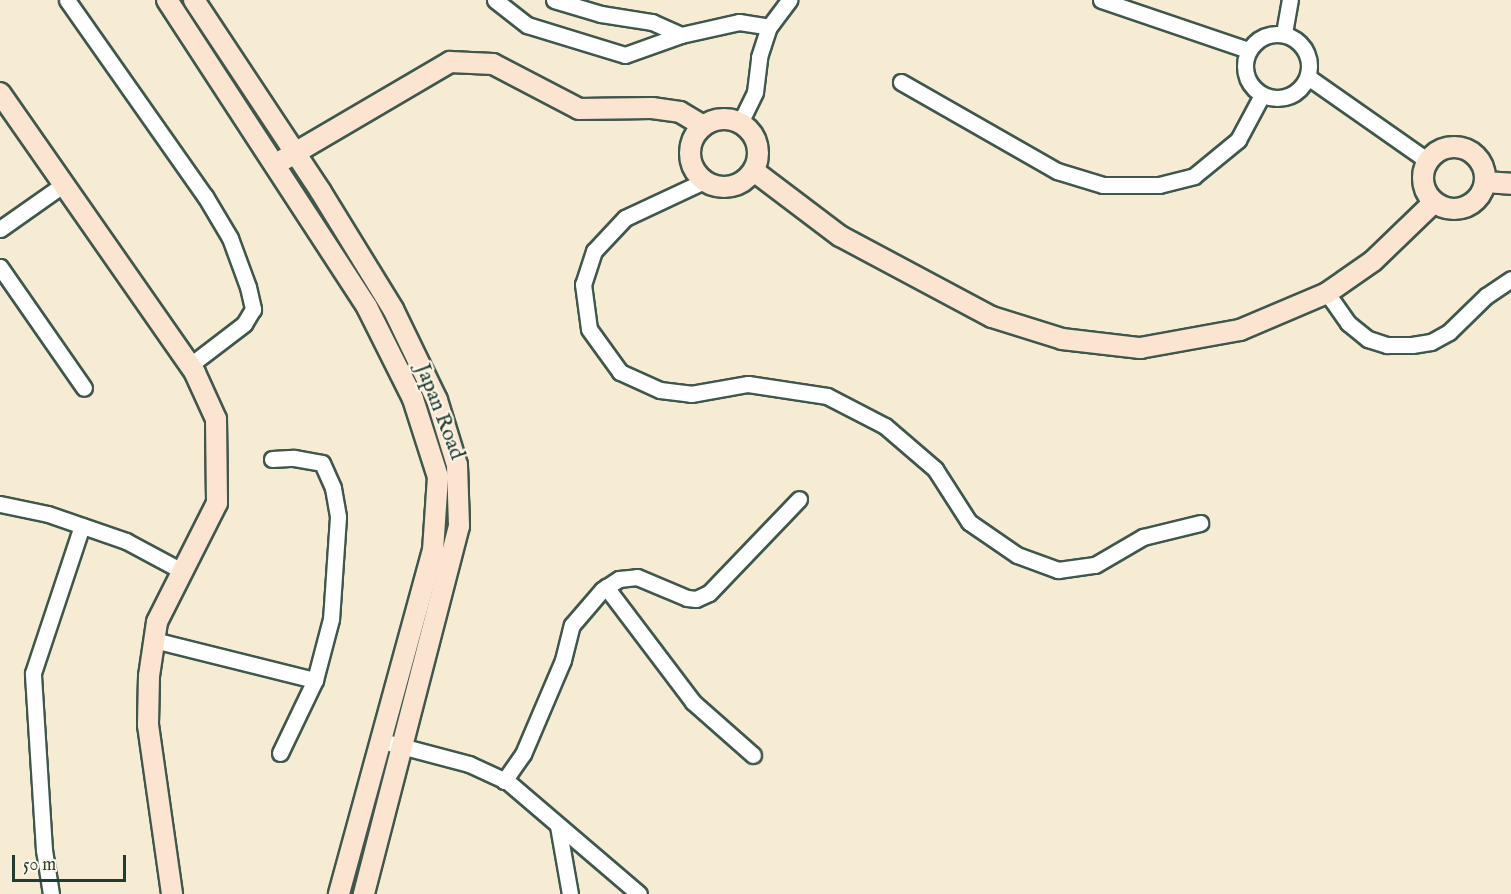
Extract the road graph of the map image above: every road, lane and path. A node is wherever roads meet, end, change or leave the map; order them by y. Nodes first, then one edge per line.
1 (67, 0) edge
2 (167, 0) edge
3 (194, 0) edge
4 (495, 0) edge
5 (554, 0) edge
6 (789, 0) edge
7 (1101, 0) edge
8 (1290, 0) edge
9 (769, 27) junction
10 (1284, 33) junction
11 (681, 35) junction
12 (1248, 50) junction
13 (1308, 77) junction
14 (901, 82) dead end
15 (0, 93) edge
16 (1262, 95) junction
17 (740, 123) junction
18 (703, 126) junction
19 (295, 153) junction
20 (1428, 161) junction
21 (276, 164) junction
22 (754, 171) junction
23 (704, 181) junction
24 (1485, 182) junction
25 (64, 184) junction
26 (1511, 184) edge
27 (1434, 202) junction
28 (0, 229) edge
29 (0, 267) edge
30 (1511, 279) edge
31 (1328, 293) junction
32 (189, 366) junction
33 (84, 388) dead end
34 (272, 459) dead end
35 (799, 499) dead end
36 (0, 504) edge
37 (1200, 523) dead end
38 (82, 526) junction
39 (182, 570) junction
40 (606, 587) junction
41 (154, 640) junction
42 (315, 680) junction
43 (381, 741) junction
44 (404, 748) junction
45 (280, 753) dead end
46 (753, 754) dead end
47 (504, 781) junction
48 (558, 826) junction
49 (51, 894) edge
50 (172, 894) edge
51 (339, 894) edge
52 (364, 894) edge
53 (570, 894) edge
54 (639, 894) edge

1 - 32 street
2 - 21 street, Japan Road
3 - 19 street, Japan Road
4 - 11 street
5 - 11 street
6 - 9 street
7 - 12 street
8 - 10 street
9 - 11 street
9 - 17 street
10 - 12 street
10 - 13 street
12 - 16 street
13 - 16 street
13 - 20 street
14 - 16 street
15 - 25 street
17 - 18 street
17 - 22 street
18 - 19 street
18 - 23 street
19 - 21 street
19 - 44 street, Japan Road
20 - 24 street
20 - 27 street
21 - 43 street, Japan Road
22 - 23 street
22 - 31 street
23 - 37 street
24 - 26 street
24 - 27 street
25 - 28 street
25 - 32 street
27 - 31 street
29 - 33 street
30 - 31 street
32 - 39 street
34 - 42 street
35 - 40 street
36 - 38 street
38 - 39 street
38 - 49 street
39 - 41 street
40 - 46 street
40 - 47 street
41 - 42 street
41 - 50 street
42 - 45 street
43 - 44 street
43 - 51 street, Japan Road
44 - 47 street
44 - 52 street, Japan Road
47 - 48 street
48 - 53 street
48 - 54 street

